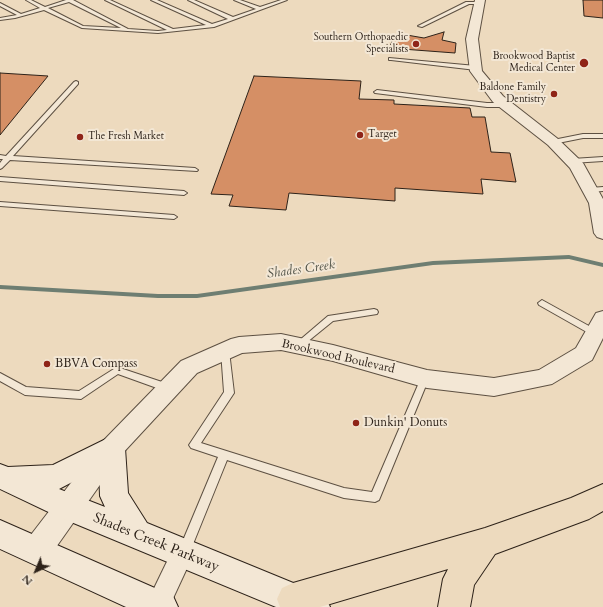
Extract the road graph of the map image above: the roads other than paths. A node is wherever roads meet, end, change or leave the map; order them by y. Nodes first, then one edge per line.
1 (28, 0) edge
2 (70, 0) edge
3 (107, 0) edge
4 (153, 0) edge
5 (190, 0) edge
6 (236, 0) edge
7 (271, 0) edge
8 (284, 0) edge
9 (480, 2) edge
10 (278, 3) junction
11 (0, 4) edge
12 (43, 8) junction
13 (260, 9) junction
14 (20, 15) junction
15 (0, 19) edge
16 (233, 19) junction
17 (212, 26) junction
18 (420, 26) dead end
19 (130, 31) junction
20 (172, 31) junction
21 (391, 59) dead end
22 (476, 68) junction
23 (76, 83) dead end
24 (377, 92) dead end
25 (506, 105) junction
26 (603, 136) edge
27 (553, 142) junction
28 (0, 157) edge
29 (8, 158) junction
30 (603, 159) edge
31 (572, 162) junction
32 (0, 167) edge
33 (195, 170) dead end
34 (0, 179) edge
35 (596, 189) edge
36 (184, 194) dead end
37 (0, 204) edge
38 (174, 216) dead end
39 (603, 232) edge
40 (542, 303) dead end
41 (374, 312) dead end
42 (599, 325) edge
43 (298, 345) junction
44 (225, 351) junction
45 (0, 376) edge
46 (425, 378) junction
47 (169, 388) junction
48 (112, 448) junction
49 (224, 455) junction
50 (2, 477) edge
51 (595, 507) edge
52 (69, 508) junction
53 (136, 533) junction
54 (0, 534) edge
55 (485, 543) junction
56 (37, 550) junction
57 (184, 553) junction
58 (304, 603) edge
59 (159, 606) edge
60 (454, 607) edge

1 - 12 lane
2 - 12 lane
2 - 19 lane
3 - 20 lane
4 - 17 lane
5 - 16 lane
6 - 13 lane
7 - 10 lane
8 - 10 lane
9 - 18 lane
9 - 22 street
10 - 13 lane
11 - 14 lane
12 - 14 lane
12 - 19 lane
13 - 16 lane
14 - 15 lane
16 - 17 lane
17 - 20 lane
19 - 20 lane
21 - 22 lane
22 - 25 street
23 - 29 lane
24 - 25 lane
25 - 27 street
26 - 27 lane
27 - 31 street
28 - 29 lane
29 - 32 lane
29 - 33 lane
30 - 31 lane
31 - 35 street
34 - 36 lane
35 - 39 street
37 - 38 lane
40 - 42 lane
41 - 43 lane
42 - 46 street, Brookwood Boulevard
43 - 44 street, Brookwood Boulevard
43 - 46 street, Brookwood Boulevard
44 - 47 street, Brookwood Boulevard
44 - 49 lane
45 - 47 lane
46 - 49 lane
47 - 48 street, Brookwood Boulevard
48 - 50 main road
48 - 52 street, Brookwood Boulevard
48 - 53 main road
49 - 57 lane
50 - 52 main road, Shades Creek Parkway
51 - 55 main road
52 - 53 main road, Shades Creek Parkway
52 - 56 street, Brookwood Boulevard
53 - 57 main road, Shades Creek Parkway
54 - 56 main road
55 - 58 main road
55 - 60 main road
56 - 59 main road
57 - 58 main road, Shades Creek Parkway
57 - 59 street

